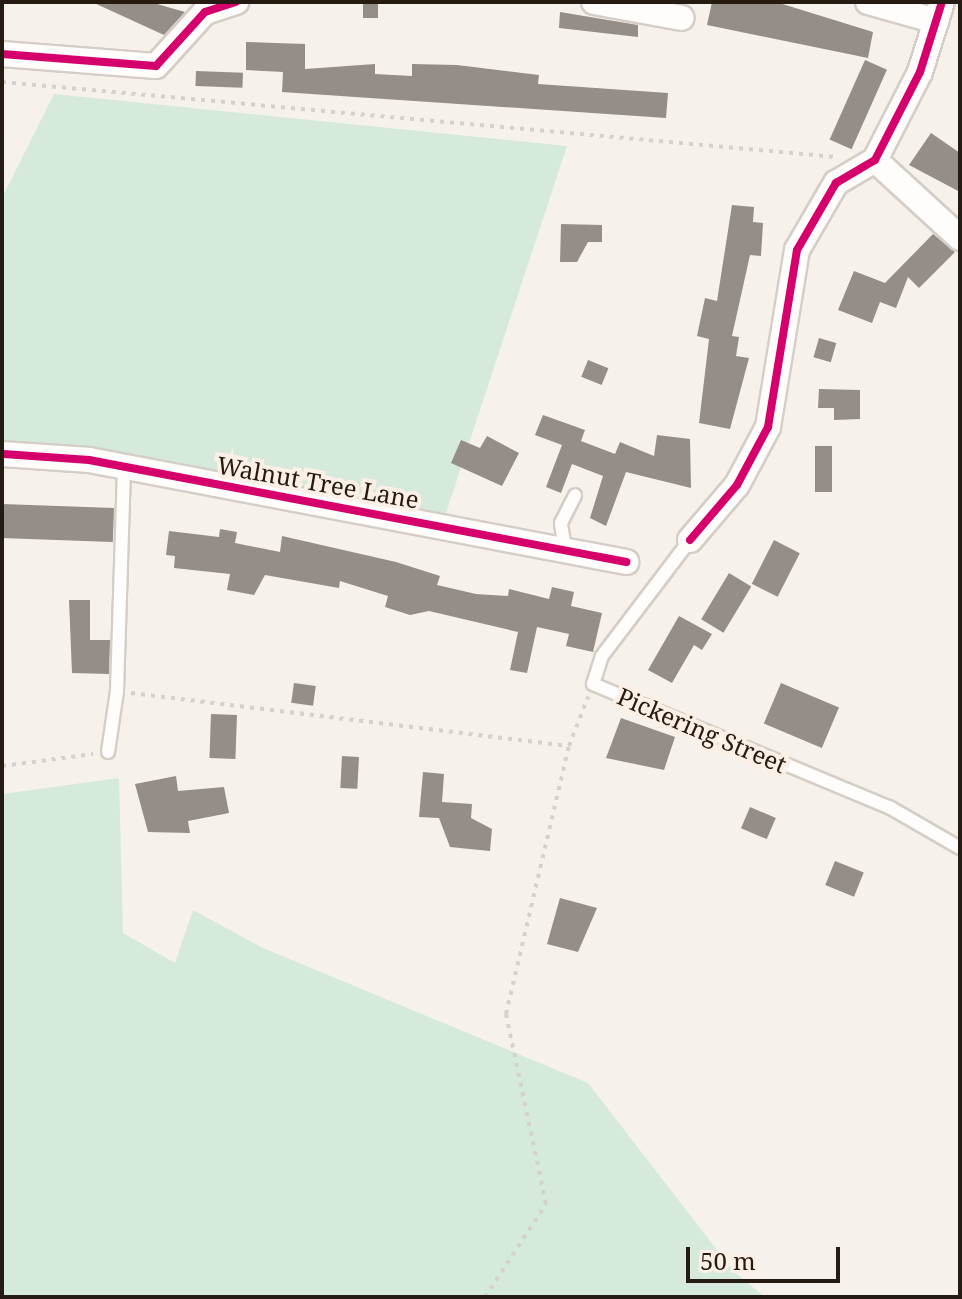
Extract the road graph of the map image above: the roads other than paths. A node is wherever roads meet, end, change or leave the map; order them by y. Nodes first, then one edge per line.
1 (236, 2) edge
2 (594, 2) edge
3 (868, 2) edge
4 (939, 12) edge
5 (682, 18) dead end
6 (2, 54) edge
7 (875, 160) junction
8 (960, 238) edge
9 (2, 454) edge
10 (124, 468) junction
11 (575, 495) dead end
12 (690, 540) joint
13 (565, 549) junction
14 (626, 562) dead end
15 (108, 752) road end
16 (960, 848) edge

1 - 6 street
2 - 5 street
3 - 4 street
4 - 7 street
7 - 8 street
7 - 12 street, Pickering Street
9 - 10 street, Walnut Tree Lane
10 - 13 street, Walnut Tree Lane
10 - 15 lane
11 - 13 lane
12 - 16 lane, Pickering Street
13 - 14 street, Walnut Tree Lane

